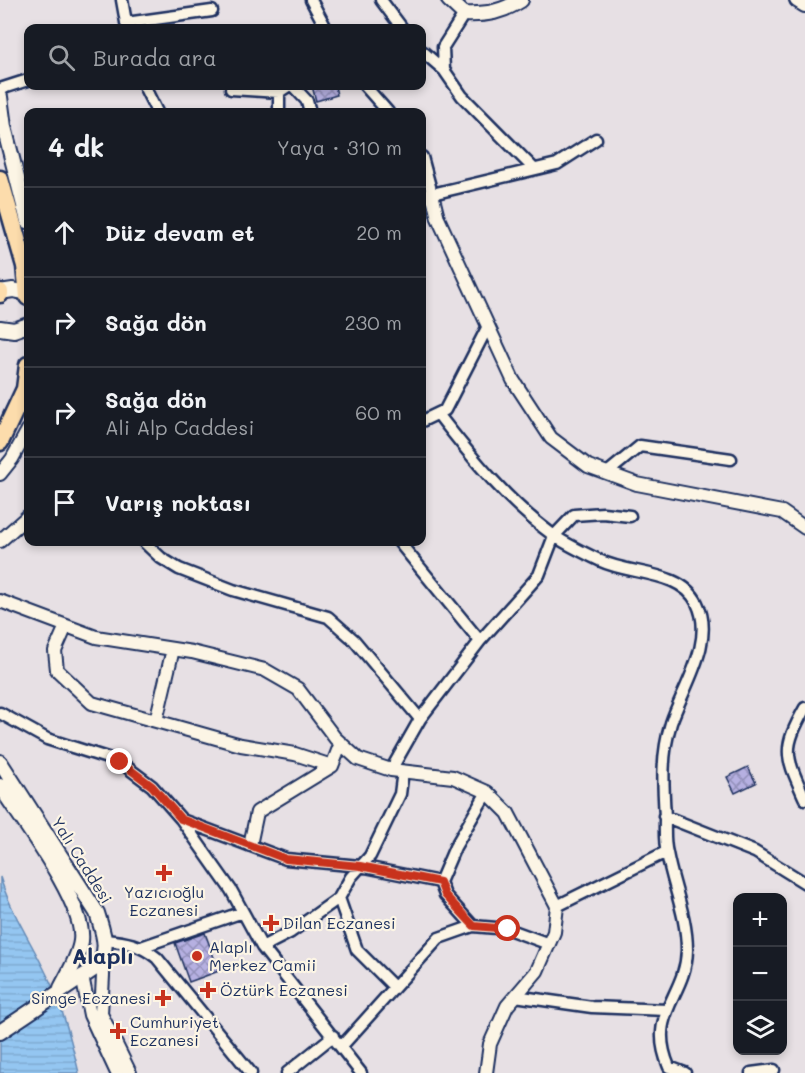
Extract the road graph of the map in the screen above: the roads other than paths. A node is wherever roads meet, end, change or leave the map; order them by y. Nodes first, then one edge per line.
1 (122, 0) edge
2 (311, 0) edge
3 (381, 0) edge
4 (448, 0) edge
5 (521, 0) edge
6 (797, 0) edge
7 (805, 5) edge
8 (212, 11) dead end
9 (464, 14) junction
10 (126, 24) edge
11 (137, 24) edge
12 (324, 24) edge
13 (399, 24) edge
14 (426, 54) edge
15 (444, 70) junction
16 (24, 81) edge
17 (0, 89) edge
18 (146, 90) edge
19 (247, 90) edge
20 (282, 90) edge
21 (297, 90) edge
22 (369, 90) edge
23 (279, 92) junction
24 (0, 97) edge
25 (155, 108) edge
26 (279, 108) edge
27 (309, 108) edge
28 (384, 108) edge
29 (596, 139) dead end
30 (534, 169) junction
31 (0, 179) edge
32 (427, 196) edge
33 (24, 205) edge
34 (24, 263) edge
35 (0, 293) edge
36 (24, 293) edge
37 (24, 326) edge
38 (488, 326) junction
39 (0, 328) edge
40 (24, 391) edge
41 (438, 414) junction
42 (426, 419) edge
43 (24, 437) edge
44 (0, 442) edge
45 (731, 459) dead end
46 (607, 473) junction
47 (0, 474) edge
48 (630, 516) dead end
49 (24, 520) edge
50 (805, 528) edge
51 (554, 536) junction
52 (0, 541) edge
53 (148, 546) edge
54 (402, 546) edge
55 (0, 601) edge
56 (66, 626) junction
57 (480, 641) junction
58 (173, 649) junction
59 (805, 708) edge
60 (0, 713) edge
61 (420, 719) junction
62 (156, 721) junction
63 (341, 743) junction
64 (0, 762) edge
65 (332, 766) junction
66 (397, 770) junction
67 (802, 783) edge
68 (0, 786) edge
69 (487, 792) junction
70 (805, 799) edge
71 (664, 816) junction
72 (181, 819) junction
73 (250, 845) junction
74 (666, 852) junction
75 (360, 866) junction
76 (440, 882) junction
77 (805, 883) edge
78 (339, 898) junction
79 (557, 906) junction
80 (243, 912) junction
81 (474, 926) junction
82 (105, 940) junction
83 (549, 944) junction
84 (79, 947) junction
85 (262, 947) junction
86 (146, 949) junction
87 (104, 956) junction
88 (82, 976) junction
89 (394, 987) junction
90 (61, 989) junction
91 (515, 996) junction
92 (668, 1010) junction
93 (0, 1032) edge
94 (333, 1036) junction
95 (341, 1047) junction
96 (774, 1070) dead end
97 (117, 1073) edge
98 (130, 1073) edge
99 (250, 1073) edge
100 (287, 1073) edge
101 (361, 1073) edge
102 (486, 1073) edge
103 (685, 1073) edge
104 (751, 1073) edge

1 - 10 street
2 - 12 street
3 - 13 street
4 - 9 main road
5 - 9 main road
6 - 7 main road
8 - 11 street
9 - 15 street
14 - 15 street
15 - 30 street
16 - 17 street
18 - 25 street
19 - 23 street
20 - 23 street
21 - 27 street
22 - 28 street
23 - 26 street
24 - 33 main road
29 - 30 street
30 - 32 street
31 - 34 highway
32 - 38 street
35 - 36 main road
37 - 39 main road
38 - 41 street
38 - 46 street
40 - 44 highway
41 - 42 street
41 - 51 street
43 - 47 street
45 - 46 street
46 - 50 street
48 - 51 street
49 - 52 street
51 - 57 street
51 - 71 street
53 - 61 street
54 - 57 street
55 - 56 street
56 - 58 street
56 - 62 street
57 - 61 street
58 - 62 street
58 - 63 street
59 - 67 street
60 - 72 street
61 - 66 street
62 - 65 street
63 - 65 street
63 - 66 street
64 - 82 main road, Yalı Caddesi
65 - 73 street
66 - 69 street
66 - 75 street
67 - 70 street
68 - 84 main road, Yalı Caddesi
69 - 76 street
69 - 79 street
71 - 74 street
71 - 77 street
72 - 73 street
72 - 80 street
73 - 75 street
74 - 79 street
74 - 92 street
75 - 76 street
75 - 78 street
76 - 81 street
78 - 85 street
78 - 89 street
79 - 83 street
80 - 85 street
80 - 86 street
81 - 83 street
81 - 89 street
82 - 84 main road
82 - 86 street
82 - 87 main road, Yalı Caddesi
83 - 91 street
84 - 88 main road, Yalı Caddesi
84 - 90 main road
85 - 94 street
86 - 99 street
87 - 88 main road
87 - 98 street
88 - 90 main road
88 - 97 street
89 - 95 street
90 - 93 main road
91 - 92 street
91 - 102 street
92 - 103 street
94 - 95 street
94 - 100 street
95 - 101 street
96 - 104 street

